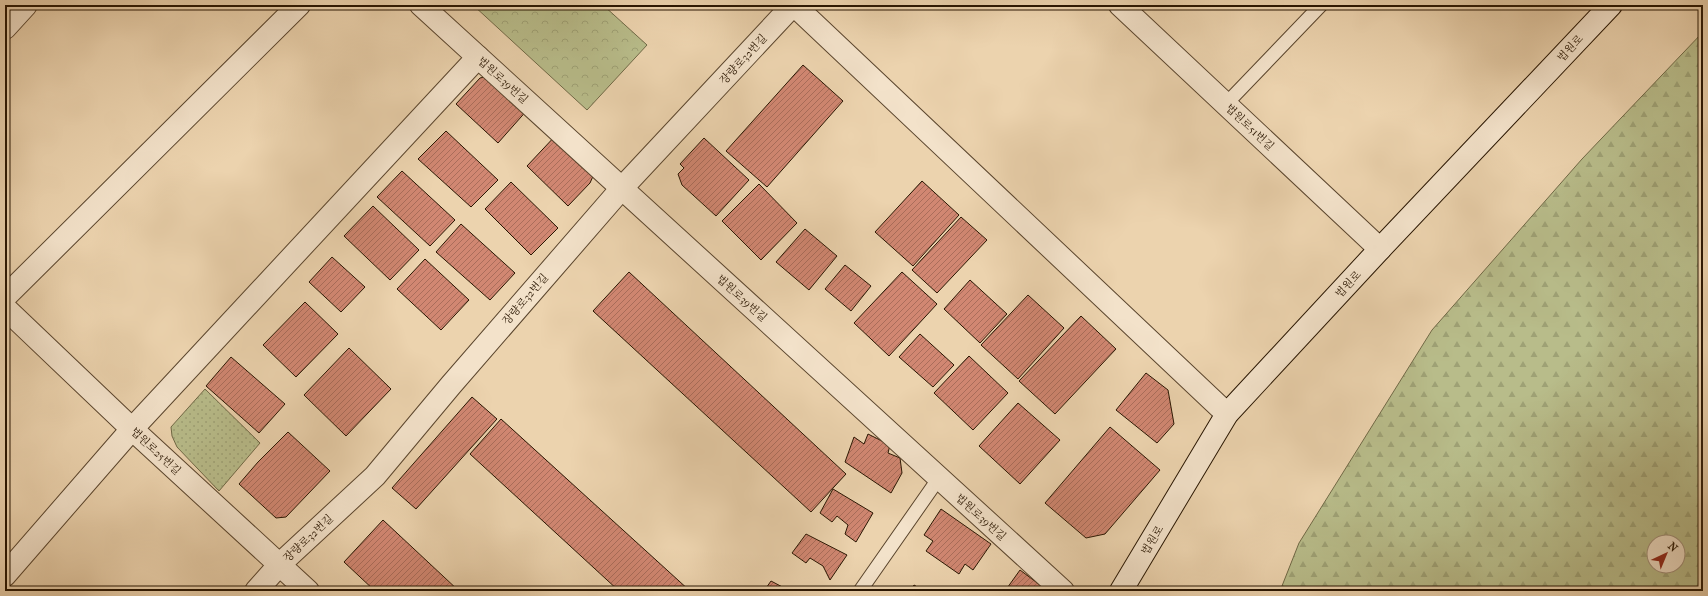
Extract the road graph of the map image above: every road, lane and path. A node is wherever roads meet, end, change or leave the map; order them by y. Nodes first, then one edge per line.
1 (26, 5) edge
2 (299, 5) edge
3 (421, 5) edge
4 (794, 5) edge
5 (1120, 5) edge
6 (1321, 5) edge
7 (1611, 5) edge
8 (5, 28) edge
9 (478, 57) junction
10 (1226, 104) junction
11 (622, 188) junction
12 (1380, 249) junction
13 (5, 297) edge
14 (5, 308) edge
15 (1227, 414) junction
16 (132, 429) junction
17 (939, 478) junction
18 (280, 564) junction
19 (5, 576) edge
20 (256, 591) edge
21 (308, 591) edge
22 (860, 591) edge
23 (1063, 591) edge
24 (1121, 591) edge

1 - 8 street
2 - 13 street
3 - 9 street, 법원로39번길
4 - 11 street, 장량로32번길
4 - 15 street
5 - 10 street, 법원로51번길
6 - 10 lane
7 - 12 street, 법원로
9 - 11 street, 법원로39번길
9 - 16 street
10 - 12 street, 법원로51번길
11 - 17 street, 법원로39번길
11 - 18 street, 장량로32번길
12 - 15 street, 법원로
14 - 16 street, 법원로25번길
15 - 24 street, 법원로
16 - 18 street, 법원로25번길
16 - 19 street
17 - 22 lane
17 - 23 street, 법원로39번길
18 - 20 street, 장량로32번길
18 - 21 street, 법원로25번길

